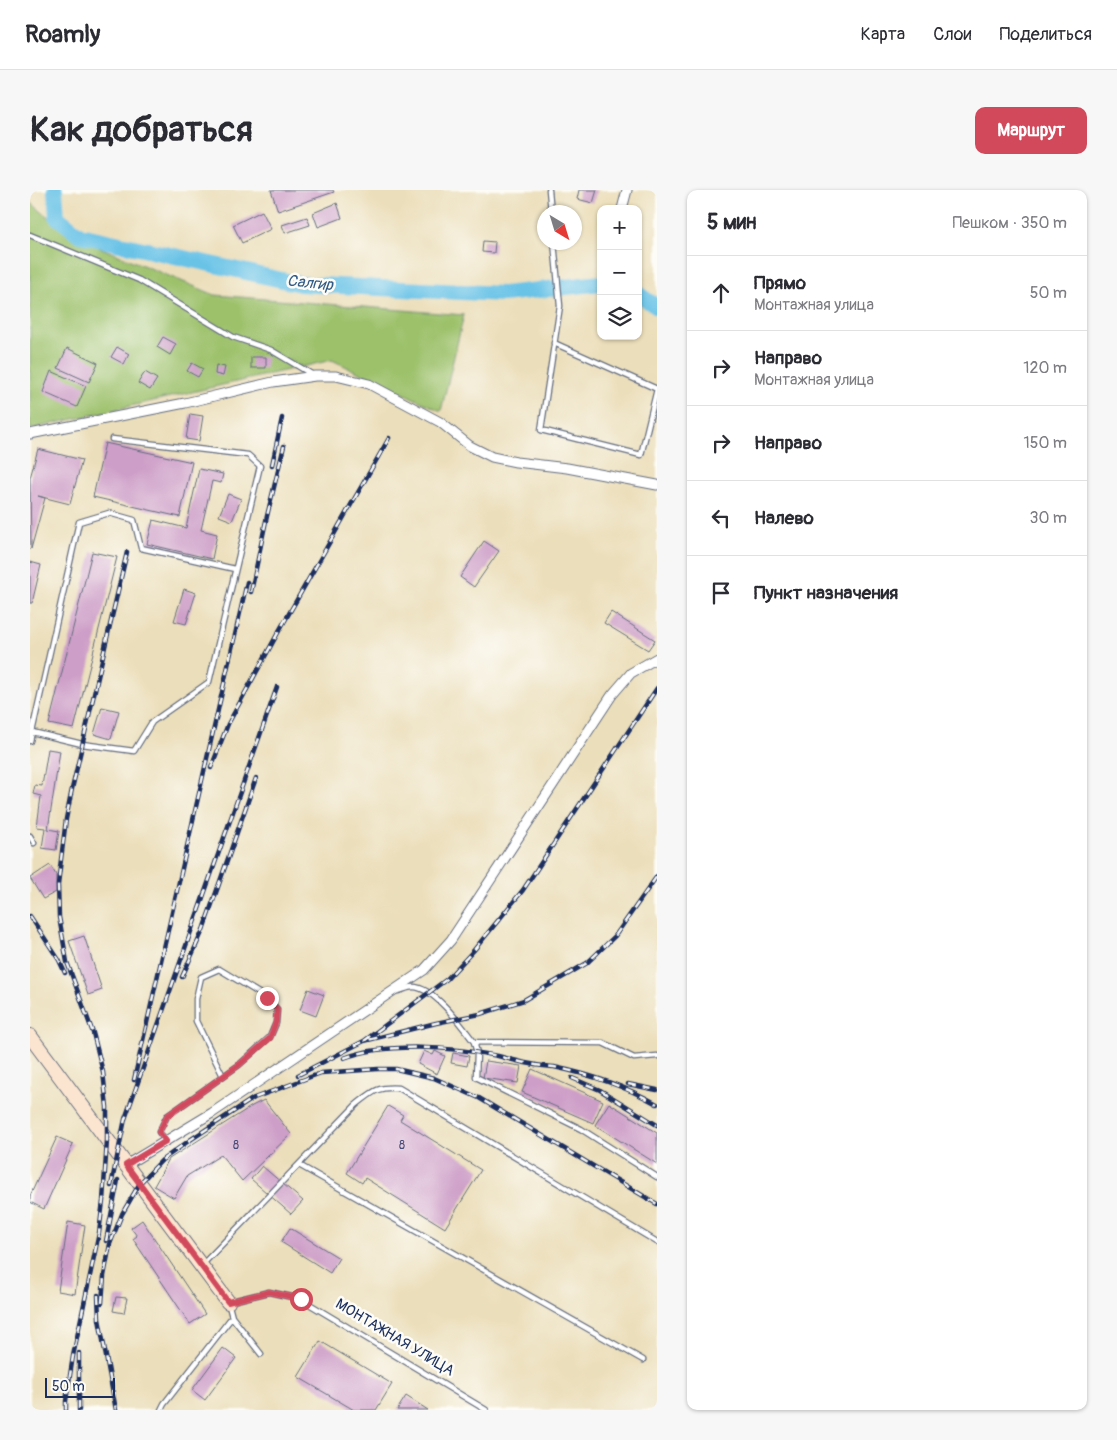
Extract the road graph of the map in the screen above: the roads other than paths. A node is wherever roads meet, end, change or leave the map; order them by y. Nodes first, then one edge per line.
1 (549, 190) edge
2 (627, 190) edge
3 (550, 205) edge
4 (623, 205) edge
5 (30, 235) edge
6 (555, 250) edge
7 (554, 343) junction
8 (315, 376) junction
9 (657, 389) edge
10 (30, 434) edge
11 (112, 439) dead end
12 (657, 485) edge
13 (235, 569) junction
14 (657, 658) edge
15 (32, 732) junction
16 (30, 741) edge
17 (30, 836) edge
18 (34, 843) dead end
19 (392, 992) junction
20 (30, 1036) edge
21 (474, 1042) junction
22 (657, 1056) edge
23 (223, 1076) junction
24 (166, 1141) junction
25 (126, 1165) junction
26 (299, 1165) junction
27 (657, 1177) edge
28 (657, 1242) edge
29 (201, 1266) junction
30 (228, 1302) junction
31 (232, 1317) junction
32 (261, 1354) dead end
33 (643, 1360) dead end
34 (162, 1410) edge
35 (486, 1410) edge

1 - 3 lane
2 - 4 street
5 - 8 lane
6 - 7 lane
7 - 9 lane
7 - 9 lane
8 - 10 street
8 - 12 street
11 - 13 lane
13 - 15 lane
13 - 15 lane
14 - 19 street
15 - 16 lane
17 - 18 lane
19 - 21 lane
19 - 24 street
20 - 25 street
21 - 22 lane
21 - 27 lane
23 - 23 lane
23 - 24 lane
24 - 25 street
25 - 29 street
26 - 28 lane
26 - 29 lane
26 - 33 lane
29 - 30 street
30 - 31 lane
30 - 35 lane, МОНТАЖНАЯ УЛИЦА
31 - 32 lane
31 - 34 lane

